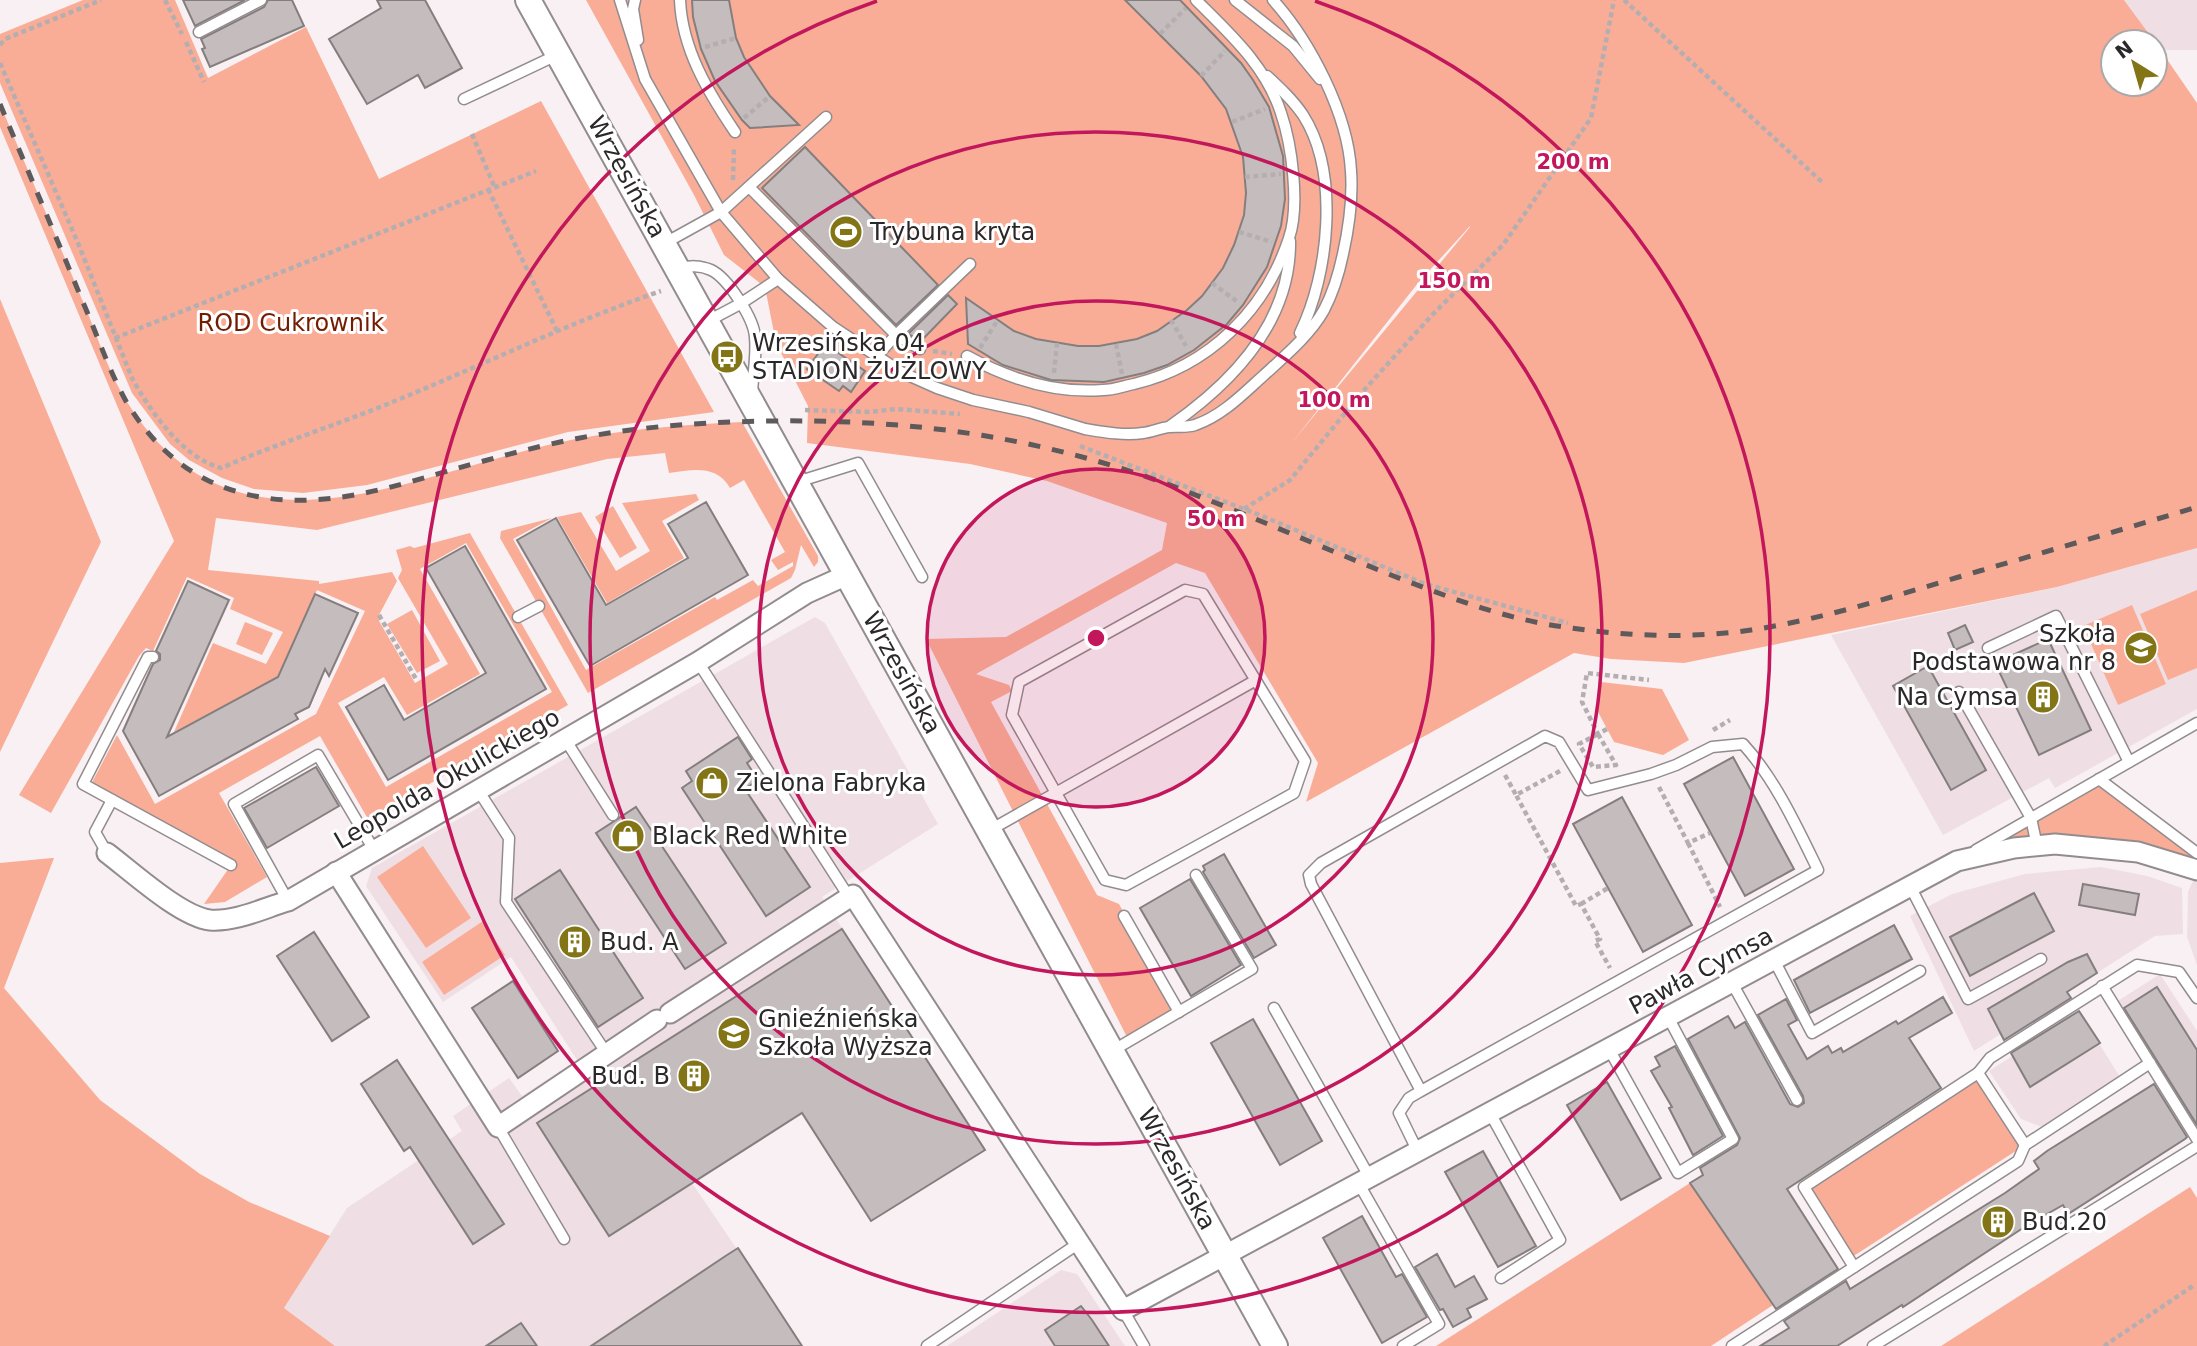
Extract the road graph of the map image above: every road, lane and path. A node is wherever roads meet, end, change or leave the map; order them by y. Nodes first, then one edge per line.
1 (101, 0) edge
2 (165, 0) edge
3 (261, 0) edge
4 (528, 0) edge
5 (620, 0) edge
6 (635, 0) edge
7 (680, 0) edge
8 (1196, 0) edge
9 (1235, 0) edge
10 (1273, 0) edge
11 (1614, 0) edge
12 (1624, 0) edge
13 (1187, 7) dead end
14 (199, 32) dead end
15 (1160, 34) dead end
16 (736, 38) dead end
17 (0, 45) edge
18 (701, 48) dead end
19 (1227, 48) dead end
20 (559, 54) junction
21 (0, 63) edge
22 (1262, 71) junction
23 (1201, 76) dead end
24 (645, 79) junction
25 (204, 82) dead end
26 (1329, 90) junction
27 (770, 96) dead end
28 (464, 99) dead end
29 (1269, 107) dead end
30 (826, 117) dead end
31 (742, 120) dead end
32 (1232, 122) dead end
33 (735, 132) joint
34 (472, 134) dead end
35 (536, 171) dead end
36 (1285, 174) dead end
37 (1245, 177) dead end
38 (733, 180) dead end
39 (1822, 182) dead end
40 (494, 186) junction
41 (749, 187) junction
42 (488, 189) junction
43 (721, 212) junction
44 (1239, 232) dead end
45 (1290, 237) junction
46 (664, 243) junction
47 (1276, 244) dead end
48 (970, 264) dead end
49 (678, 268) junction
50 (778, 279) junction
51 (1212, 283) dead end
52 (661, 290) dead end
53 (740, 304) junction
54 (1243, 305) dead end
55 (1171, 320) dead end
56 (708, 321) junction
57 (997, 321) dead end
58 (557, 331) junction
59 (895, 335) junction
60 (115, 338) junction
61 (1057, 343) dead end
62 (1116, 344) dead end
63 (920, 349) joint
64 (1293, 349) junction
65 (978, 351) dead end
66 (1191, 353) dead end
67 (967, 356) joint
68 (876, 357) junction
69 (1123, 378) dead end
70 (1054, 380) dead end
71 (751, 399) junction
72 (805, 410) dead end
73 (969, 416) dead end
74 (1170, 427) junction
75 (1075, 444) dead end
76 (797, 482) junction
77 (1244, 510) junction
78 (847, 575) junction
79 (922, 577) dead end
80 (539, 606) dead end
81 (379, 615) dead end
82 (518, 617) dead end
83 (1568, 623) dead end
84 (1988, 648) dead end
85 (153, 657) dead end
86 (698, 662) junction
87 (416, 678) dead end
88 (1256, 680) junction
89 (1649, 680) dead end
90 (1959, 692) dead end
91 (2197, 723) edge
92 (1607, 729) dead end
93 (1598, 734) junction
94 (565, 739) junction
95 (2129, 762) junction
96 (1505, 775) dead end
97 (2099, 779) junction
98 (1658, 786) dead end
99 (478, 790) junction
100 (1057, 793) junction
101 (1516, 795) dead end
102 (112, 800) junction
103 (1523, 809) dead end
104 (613, 815) dead end
105 (2031, 818) junction
106 (990, 831) junction
107 (1710, 833) dead end
108 (1688, 843) junction
109 (2037, 846) junction
110 (374, 850) junction
111 (107, 853) joint
112 (2197, 853) edge
113 (1957, 861) junction
114 (231, 865) dead end
115 (2197, 870) edge
116 (336, 872) junction
117 (1196, 875) dead end
118 (1910, 886) junction
119 (1608, 888) dead end
120 (849, 897) junction
121 (288, 901) junction
122 (1581, 904) junction
123 (1722, 911) dead end
124 (1124, 916) dead end
125 (1595, 931) dead end
126 (2041, 959) dead end
127 (1774, 960) junction
128 (1622, 965) dead end
129 (1611, 971) dead end
130 (1920, 971) dead end
131 (1732, 983) junction
132 (2102, 986) junction
133 (2197, 998) edge
134 (1274, 1008) dead end
135 (1179, 1012) junction
136 (1668, 1017) junction
137 (1609, 1049) junction
138 (1112, 1051) junction
139 (607, 1054) junction
140 (2150, 1063) junction
141 (1978, 1073) junction
142 (1421, 1091) junction
143 (1797, 1100) dead end
144 (1490, 1114) junction
145 (498, 1127) junction
146 (2197, 1139) edge
147 (2025, 1145) junction
148 (2197, 1146) edge
149 (1418, 1152) junction
150 (1365, 1181) junction
151 (564, 1239) dead end
152 (1079, 1243) junction
153 (1226, 1256) junction
154 (1854, 1267) junction
155 (1501, 1278) dead end
156 (2193, 1286) dead end
157 (1122, 1310) junction
158 (927, 1346) edge
159 (1144, 1346) edge
160 (1275, 1346) edge
161 (1403, 1346) edge
162 (1732, 1346) edge
163 (1872, 1346) edge
164 (2104, 1346) edge

1 - 17 path
2 - 25 path
3 - 14 lane
4 - 20 street, Wrzesińska
5 - 24 lane
6 - 24 lane
7 - 33 lane
8 - 22 lane
9 - 26 lane
10 - 26 lane
11 - 77 path
12 - 39 path
13 - 15 path
16 - 18 path
19 - 23 path
20 - 28 lane
20 - 46 street, Wrzesińska
21 - 60 path
22 - 45 lane
22 - 64 lane
24 - 43 lane
26 - 64 lane
27 - 31 path
29 - 32 path
30 - 41 lane
33 - 38 path
34 - 40 path
35 - 40 path
36 - 37 path
40 - 42 path
41 - 43 lane
41 - 59 lane
42 - 58 path
42 - 60 path
43 - 46 lane
43 - 50 lane
44 - 47 path
45 - 67 lane
45 - 74 lane
46 - 49 street, Wrzesińska
48 - 59 lane
49 - 53 lane
49 - 56 street, Wrzesińska
50 - 53 lane
50 - 68 lane
51 - 54 path
52 - 58 path
53 - 56 lane
53 - 71 lane
55 - 66 path
56 - 71 street, Wrzesińska
57 - 65 path
58 - 60 path
59 - 63 lane
59 - 68 lane
61 - 70 path
62 - 69 path
63 - 67 path
64 - 74 lane
68 - 74 lane
71 - 76 street, Wrzesińska
72 - 73 path
75 - 77 path
76 - 78 street, Wrzesińska
76 - 79 lane
77 - 83 path
78 - 86 street, Leopolda Okulickiego
78 - 106 street, Wrzesińska
80 - 82 lane
81 - 87 path
84 - 95 lane
85 - 102 lane
86 - 94 street, Leopolda Okulickiego
86 - 120 lane
88 - 100 lane
88 - 100 lane
88 - 100 lane
89 - 93 path
90 - 105 lane
91 - 95 lane, Pawła Cymsa
92 - 93 path
93 - 93 path
94 - 99 street, Leopolda Okulickiego
94 - 104 lane
95 - 97 lane, Pawła Cymsa
96 - 101 path
97 - 105 lane, Pawła Cymsa
97 - 112 lane
98 - 108 path
99 - 110 street, Leopolda Okulickiego
99 - 139 lane
100 - 106 lane
102 - 111 lane
102 - 114 lane
103 - 122 path
105 - 109 lane
105 - 113 lane, Pawła Cymsa
106 - 138 street, Wrzesińska
107 - 108 path
108 - 123 path
109 - 113 street
109 - 115 street
110 - 116 street, Leopolda Okulickiego
110 - 121 lane
111 - 121 street
113 - 118 street, Pawła Cymsa
116 - 121 street
116 - 145 street, Leopolda Okulickiego
117 - 135 lane
118 - 126 lane
118 - 127 street, Pawła Cymsa
119 - 122 path
120 - 139 street
120 - 152 street
122 - 125 path
124 - 135 lane
127 - 130 lane
127 - 131 street, Pawła Cymsa
128 - 129 path
131 - 136 street, Pawła Cymsa
131 - 143 lane
132 - 133 lane
132 - 140 lane
132 - 141 lane
134 - 150 lane
135 - 138 lane
136 - 137 street, Pawła Cymsa
136 - 137 lane
137 - 144 street, Pawła Cymsa
138 - 153 street, Wrzesińska
139 - 145 street
140 - 146 lane
140 - 147 lane
141 - 147 lane
141 - 154 lane
142 - 142 lane
142 - 149 lane
144 - 149 street, Pawła Cymsa
144 - 155 lane
145 - 151 lane, Leopolda Okulickiego
147 - 154 lane
148 - 163 lane
149 - 150 street, Pawła Cymsa
150 - 153 street, Pawła Cymsa
150 - 161 lane
152 - 157 street
152 - 158 lane
153 - 157 street, Pawła Cymsa
153 - 160 street, Wrzesińska
154 - 162 lane
156 - 164 path
157 - 159 lane

